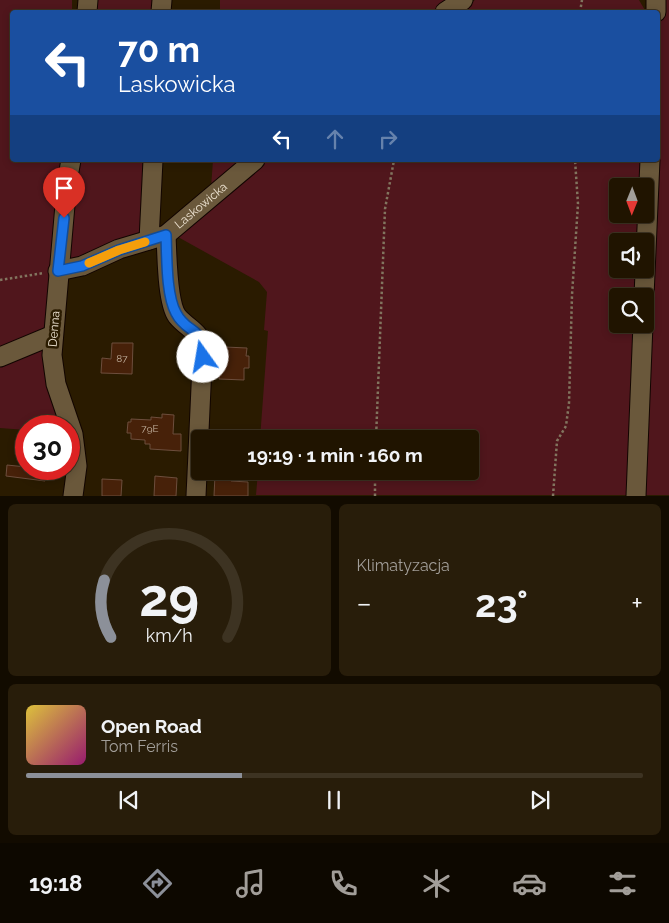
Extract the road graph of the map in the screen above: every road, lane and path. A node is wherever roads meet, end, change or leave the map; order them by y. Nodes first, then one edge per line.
1 (463, 0) edge
2 (448, 10) edge
3 (72, 162) edge
4 (153, 162) edge
5 (252, 162) edge
6 (394, 162) edge
7 (575, 162) edge
8 (650, 162) edge
9 (157, 238) junction
10 (58, 271) junction
11 (0, 280) edge
12 (644, 288) edge
13 (643, 333) edge
14 (53, 335) junction
15 (0, 357) edge
16 (376, 430) edge
17 (375, 480) edge
18 (73, 496) edge
19 (196, 496) edge
20 (375, 496) edge
21 (553, 496) edge
22 (636, 496) edge

1 - 2 street
3 - 10 street, Denna
4 - 9 street
5 - 9 street, Laskowicka
6 - 16 path
7 - 21 path
8 - 12 street
9 - 10 street, Laskowicka
9 - 19 street
10 - 11 path
10 - 14 street, Denna
13 - 22 street
14 - 15 street
14 - 18 street, Denna
17 - 20 path

